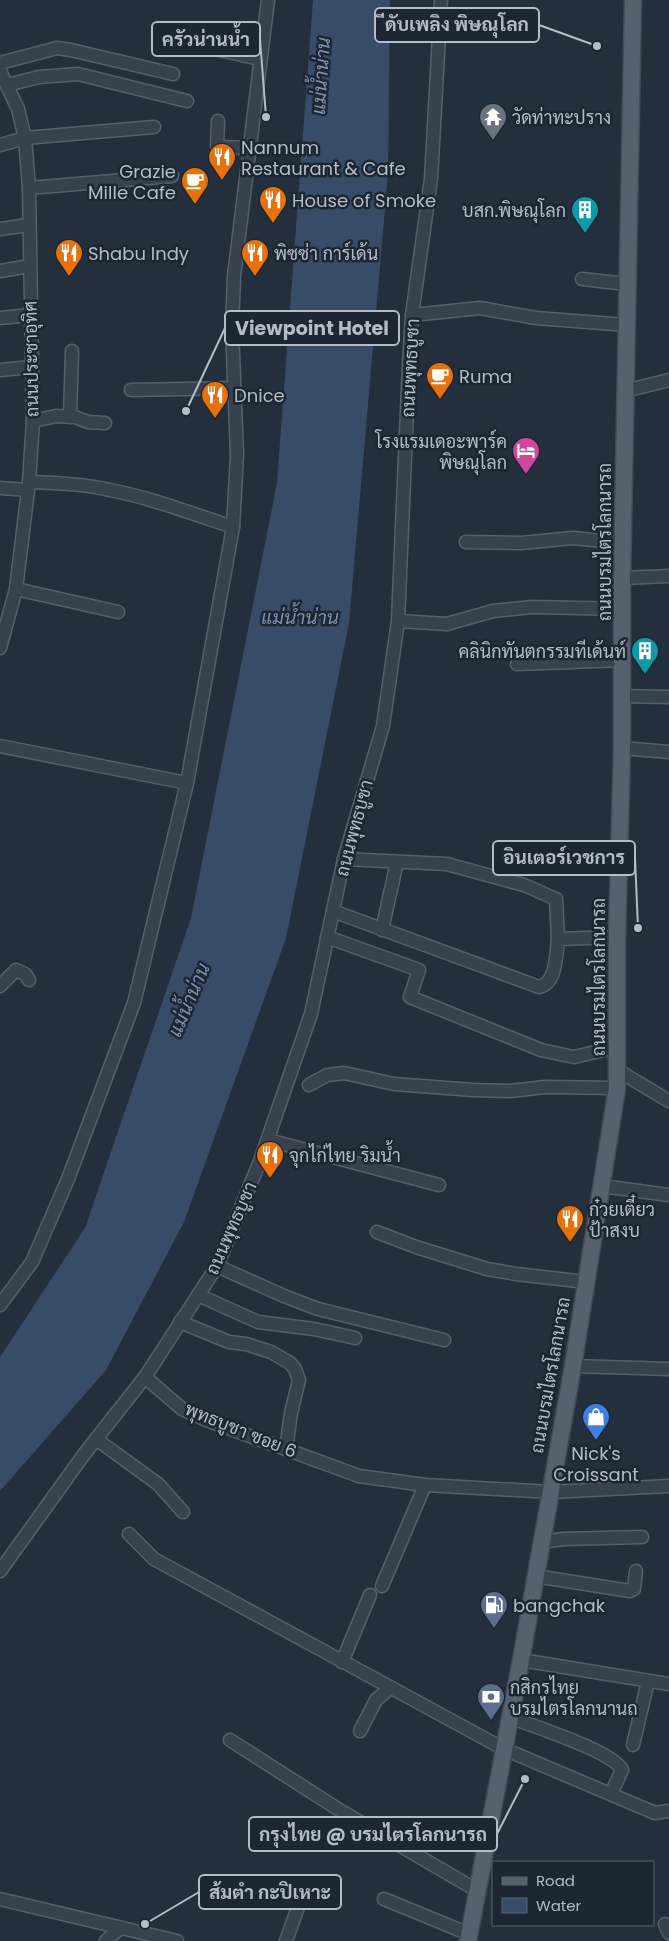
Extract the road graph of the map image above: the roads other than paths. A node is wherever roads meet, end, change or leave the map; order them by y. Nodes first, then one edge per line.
1 (268, 0) edge
2 (442, 0) edge
3 (633, 0) edge
4 (201, 46) dead end
5 (260, 59) junction
6 (0, 63) edge
7 (0, 71) edge
8 (173, 74) dead end
9 (7, 85) junction
10 (187, 101) dead end
11 (218, 121) dead end
12 (154, 127) dead end
13 (25, 138) junction
14 (0, 146) edge
15 (250, 148) junction
16 (172, 176) dead end
17 (29, 188) junction
18 (28, 225) junction
19 (0, 229) edge
20 (29, 266) junction
21 (0, 271) edge
22 (582, 279) dead end
23 (627, 284) junction
24 (30, 315) junction
25 (412, 315) junction
26 (0, 318) edge
27 (626, 325) junction
28 (72, 351) dead end
29 (32, 367) junction
30 (0, 370) edge
31 (669, 380) edge
32 (234, 388) junction
33 (131, 390) dead end
34 (625, 391) junction
35 (70, 417) junction
36 (33, 421) junction
37 (105, 422) dead end
38 (29, 486) junction
39 (0, 488) edge
40 (233, 527) junction
41 (466, 542) dead end
42 (623, 543) junction
43 (669, 576) edge
44 (622, 578) junction
45 (16, 588) junction
46 (623, 608) junction
47 (118, 612) dead end
48 (398, 621) junction
49 (0, 648) edge
50 (623, 660) junction
51 (517, 664) dead end
52 (622, 696) junction
53 (669, 697) edge
54 (0, 746) edge
55 (622, 748) junction
56 (669, 752) edge
57 (187, 783) junction
58 (344, 859) junction
59 (397, 862) junction
60 (333, 911) junction
61 (382, 930) junction
62 (327, 937) junction
63 (617, 937) junction
64 (558, 939) junction
65 (29, 980) dead end
66 (0, 986) edge
67 (617, 1048) junction
68 (617, 1070) junction
69 (309, 1085) dead end
70 (617, 1088) junction
71 (669, 1101) edge
72 (268, 1140) junction
73 (439, 1185) dead end
74 (602, 1186) junction
75 (669, 1196) edge
76 (377, 1232) dead end
77 (217, 1266) junction
78 (586, 1282) junction
79 (198, 1295) junction
80 (0, 1305) edge
81 (180, 1322) junction
82 (355, 1338) dead end
83 (444, 1340) dead end
84 (573, 1366) junction
85 (669, 1368) edge
86 (145, 1377) junction
87 (96, 1439) junction
88 (286, 1448) junction
89 (425, 1485) junction
90 (669, 1486) edge
91 (550, 1492) junction
92 (183, 1512) dead end
93 (128, 1534) dead end
94 (642, 1537) dead end
95 (542, 1542) junction
96 (0, 1571) edge
97 (636, 1571) dead end
98 (536, 1576) junction
99 (382, 1586) dead end
100 (370, 1595) dead end
101 (521, 1660) junction
102 (342, 1662) junction
103 (648, 1681) junction
104 (669, 1684) edge
105 (390, 1688) junction
106 (510, 1717) junction
107 (360, 1731) dead end
108 (230, 1740) dead end
109 (633, 1745) dead end
110 (504, 1749) junction
111 (611, 1794) junction
112 (669, 1811) edge
113 (478, 1891) junction
114 (0, 1899) edge
115 (301, 1899) dead end
116 (384, 1899) dead end
117 (120, 1928) junction
118 (468, 1938) edge
119 (106, 1941) edge
120 (177, 1941) edge
121 (286, 1941) edge

1 - 5 street
2 - 25 street, ถนนพุทธบูชา
3 - 23 main road, ถนนบรมไตรโลกนารถ
4 - 5 street
5 - 15 street
6 - 8 street
7 - 9 street, ถนนประชาอุทิศ
9 - 10 street
9 - 13 street, ถนนประชาอุทิศ
11 - 15 street
12 - 13 street
13 - 14 street
13 - 17 street, ถนนประชาอุทิศ
15 - 32 street
16 - 17 street
17 - 18 street, ถนนประชาอุทิศ
18 - 19 street
18 - 20 street, ถนนประชาอุทิศ
20 - 21 street
20 - 24 street, ถนนประชาอุทิศ
22 - 23 street
23 - 27 main road, ถนนบรมไตรโลกนารถ
24 - 26 street
24 - 29 street, ถนนประชาอุทิศ
25 - 27 street
25 - 48 street, ถนนพุทธบูชา
27 - 34 main road, ถนนบรมไตรโลกนารถ
28 - 35 street
29 - 30 street
29 - 36 street, ถนนประชาอุทิศ
31 - 34 street
32 - 33 street
32 - 40 street
34 - 42 main road, ถนนบรมไตรโลกนารถ
35 - 36 street
35 - 37 street
36 - 38 street, ถนนประชาอุทิศ
38 - 39 street
38 - 40 street
38 - 45 street, ถนนประชาอุทิศ
40 - 57 street
41 - 42 street
42 - 44 main road, ถนนบรมไตรโลกนารถ
43 - 44 street
44 - 46 main road, ถนนบรมไตรโลกนารถ
45 - 47 street
45 - 49 street, ถนนประชาอุทิศ
46 - 48 street
46 - 50 main road, ถนนบรมไตรโลกนารถ
48 - 58 street, ถนนพุทธบูชา
50 - 51 street
50 - 52 main road, ถนนบรมไตรโลกนารถ
52 - 53 street
52 - 55 main road, ถนนบรมไตรโลกนารถ
54 - 57 street
55 - 56 street
55 - 63 main road, ถนนบรมไตรโลกนารถ
57 - 80 street
58 - 59 street
58 - 60 street, ถนนพุทธบูชา
59 - 61 street
59 - 64 street
60 - 61 street
60 - 62 street, ถนนพุทธบูชา
61 - 64 street
62 - 67 street
62 - 72 street, ถนนพุทธบูชา
63 - 64 street
63 - 67 main road, ถนนบรมไตรโลกนารถ
65 - 66 street
67 - 68 main road, ถนนบรมไตรโลกนารถ
68 - 70 main road, ถนนบรมไตรโลกนารถ
68 - 71 street
69 - 70 street
70 - 74 main road, ถนนบรมไตรโลกนารถ
72 - 73 street
72 - 77 street, ถนนพุทธบูชา
74 - 75 street
74 - 78 main road, ถนนบรมไตรโลกนารถ
76 - 78 street
77 - 79 street, ถนนพุทธบูชา
77 - 83 street
78 - 84 main road, ถนนบรมไตรโลกนารถ
79 - 81 street, ถนนพุทธบูชา
79 - 82 street
81 - 86 street, ถนนพุทธบูชา
81 - 88 street
84 - 85 street
84 - 91 main road, ถนนบรมไตรโลกนารถ
86 - 87 street, ถนนพุทธบูชา
86 - 88 street, พุทธบูชา ซอย 6
87 - 92 street
87 - 96 street, ถนนพุทธบูชา
88 - 89 street, พุทธบูชา ซอย 6
89 - 91 street, พุทธบูชา ซอย 6
89 - 99 street
90 - 91 street, พุทธบูชา ซอย 6
91 - 95 main road, ถนนบรมไตรโลกนารถ
93 - 102 street
94 - 95 street
95 - 98 main road, ถนนบรมไตรโลกนารถ
97 - 98 street
98 - 101 main road, ถนนบรมไตรโลกนารถ
100 - 102 street
101 - 103 street
101 - 106 main road, ถนนบรมไตรโลกนารถ
102 - 105 street
103 - 104 street
103 - 109 street
105 - 107 street
105 - 110 street
106 - 110 main road, ถนนบรมไตรโลกนารถ
106 - 111 street
108 - 113 street
110 - 111 street
110 - 113 main road, ถนนบรมไตรโลกนารถ
111 - 112 street
113 - 118 main road, ถนนบรมไตรโลกนารถ
114 - 117 street
115 - 121 street
116 - 118 street
117 - 119 street
117 - 120 street

